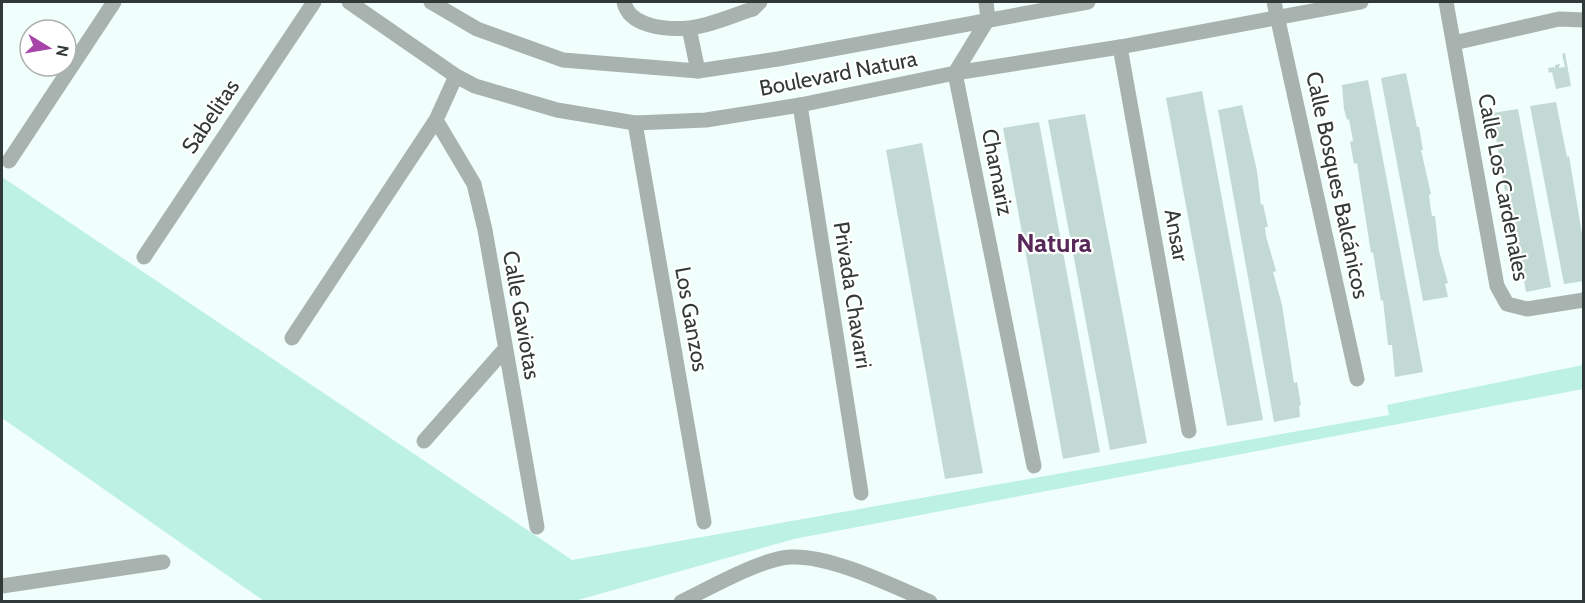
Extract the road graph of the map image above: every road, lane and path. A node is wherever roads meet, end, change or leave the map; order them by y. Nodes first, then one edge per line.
1 (114, 2) edge
2 (314, 2) edge
3 (349, 2) edge
4 (431, 2) edge
5 (624, 2) edge
6 (760, 2) edge
7 (986, 2) edge
8 (1088, 2) edge
9 (1361, 2) edge
10 (1446, 2) edge
11 (1276, 9) edge
12 (988, 19) junction
13 (1584, 20) edge
14 (689, 28) junction
15 (1454, 43) junction
16 (1120, 48) junction
17 (698, 71) junction
18 (955, 73) junction
19 (456, 75) junction
20 (801, 105) junction
21 (436, 120) junction
22 (635, 123) junction
23 (9, 161) dead end
24 (144, 257) dead end
25 (1584, 300) edge
26 (292, 338) dead end
27 (505, 349) junction
28 (1357, 379) dead end
29 (1189, 431) dead end
30 (424, 441) dead end
31 (1034, 466) dead end
32 (861, 493) dead end
33 (704, 522) dead end
34 (537, 527) dead end
35 (163, 562) dead end
36 (2, 586) edge
37 (681, 602) edge
38 (930, 602) edge

1 - 23 street
2 - 24 street, Sabelitas
3 - 19 street, Boulevard Natura
4 - 17 street, Boulevard Natura
5 - 14 street
6 - 14 street
7 - 12 street
8 - 12 street, Boulevard Natura
9 - 11 street, Boulevard Natura
10 - 15 street, Calle Los Cardenales
11 - 16 street, Boulevard Natura
11 - 28 street, Calle Bosques Balcánicos
12 - 17 street, Boulevard Natura
12 - 18 street
13 - 15 street
14 - 17 street
15 - 25 street, Calle Los Cardenales
16 - 18 street, Boulevard Natura
16 - 29 street, Ansar
18 - 20 street, Boulevard Natura
18 - 31 street, Chamariz
19 - 21 street
19 - 22 street, Boulevard Natura
20 - 22 street, Boulevard Natura
20 - 32 street, Privada Chavarri
21 - 26 street
21 - 27 street, Calle Gaviotas
22 - 33 street, Los Ganzos
27 - 30 street
27 - 34 street, Calle Gaviotas
35 - 36 street
37 - 38 street

